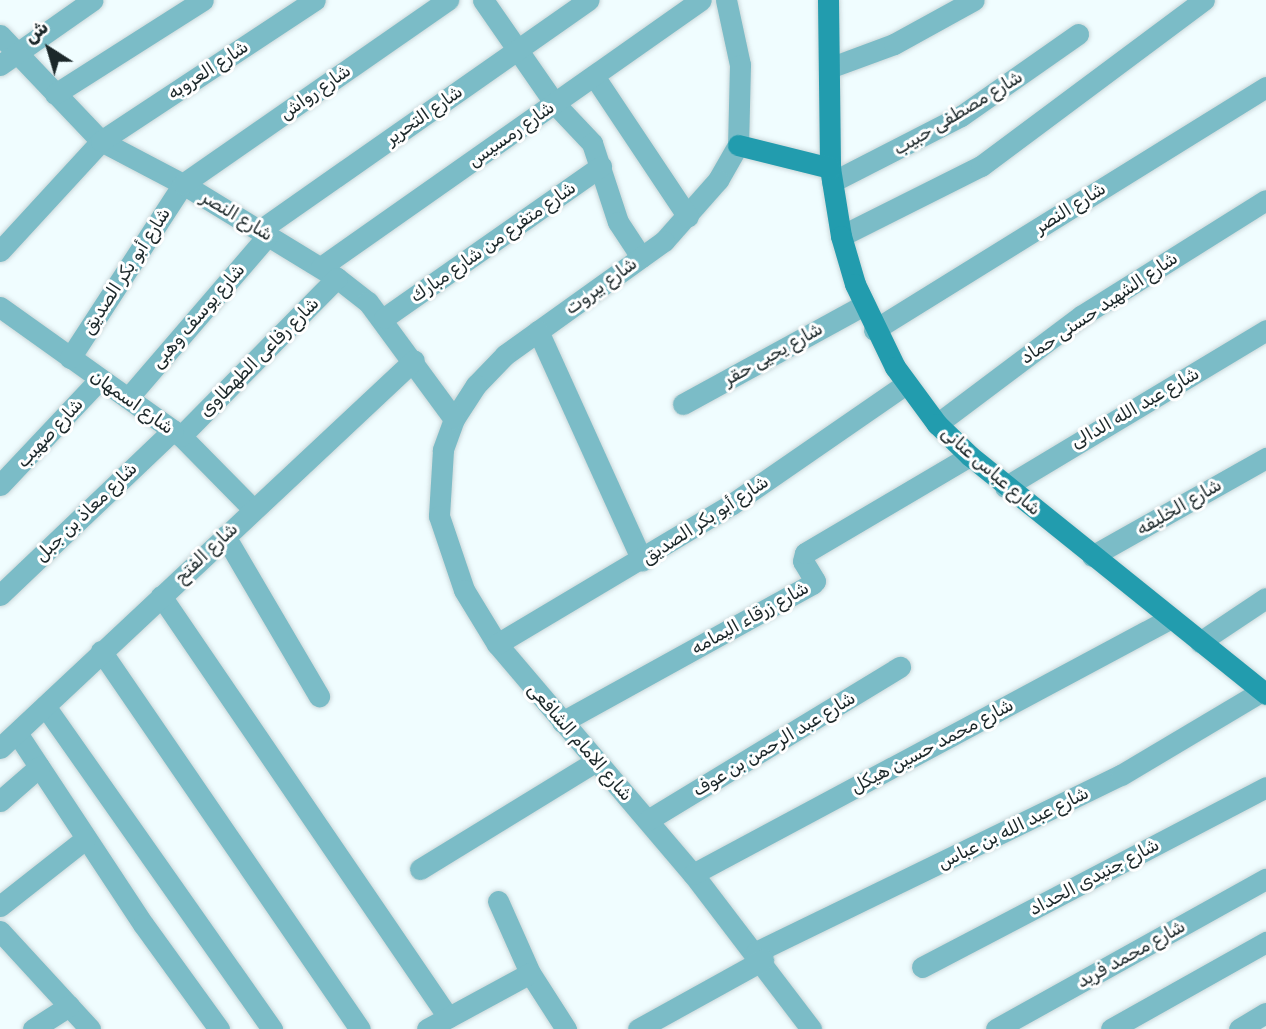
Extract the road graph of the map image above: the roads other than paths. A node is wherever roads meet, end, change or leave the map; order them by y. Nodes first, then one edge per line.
1 (93, 0) edge
2 (314, 0) edge
3 (448, 0) edge
4 (483, 0) edge
5 (588, 0) edge
6 (701, 0) edge
7 (726, 0) edge
8 (828, 0) edge
9 (974, 0) edge
10 (1204, 0) edge
11 (198, 1) edge
12 (1078, 34) dead end
13 (0, 35) edge
14 (517, 49) junction
15 (8, 58) edge
16 (829, 68) junction
17 (594, 76) junction
18 (1266, 87) edge
19 (55, 94) junction
20 (555, 104) junction
21 (101, 141) junction
22 (738, 145) junction
23 (601, 166) junction
24 (831, 175) junction
25 (183, 184) junction
26 (1266, 200) edge
27 (688, 217) junction
28 (264, 233) junction
29 (841, 236) junction
30 (0, 251) edge
31 (641, 257) junction
32 (329, 272) junction
33 (864, 305) junction
34 (2, 313) edge
35 (384, 318) junction
36 (874, 330) junction
37 (1266, 330) edge
38 (538, 331) junction
39 (70, 358) junction
40 (414, 360) junction
41 (99, 380) junction
42 (906, 384) junction
43 (128, 398) junction
44 (682, 404) dead end
45 (454, 419) junction
46 (937, 424) junction
47 (177, 433) junction
48 (970, 456) junction
49 (1266, 458) edge
50 (0, 485) edge
51 (1005, 487) junction
52 (253, 509) junction
53 (225, 536) junction
54 (1092, 556) junction
55 (642, 560) junction
56 (0, 595) edge
57 (160, 596) junction
58 (1266, 598) edge
59 (1171, 618) junction
60 (1200, 642) junction
61 (497, 644) junction
62 (101, 651) junction
63 (900, 667) dead end
64 (1264, 692) edge
65 (319, 696) dead end
66 (45, 706) junction
67 (562, 722) junction
68 (17, 733) junction
69 (0, 748) edge
70 (596, 761) junction
71 (39, 767) junction
72 (1266, 787) edge
73 (0, 801) edge
74 (648, 820) junction
75 (85, 839) junction
76 (420, 869) dead end
77 (693, 874) junction
78 (1266, 879) edge
79 (498, 901) dead end
80 (0, 906) edge
81 (3, 940) edge
82 (1266, 942) edge
83 (760, 956) junction
84 (922, 967) dead end
85 (530, 973) junction
86 (69, 1006) junction
87 (1266, 1013) edge
88 (449, 1017) junction
89 (33, 1029) edge
90 (90, 1029) edge
91 (219, 1029) edge
92 (272, 1029) edge
93 (360, 1029) edge
94 (427, 1029) edge
95 (566, 1029) edge
96 (638, 1029) edge
97 (811, 1029) edge
98 (996, 1029) edge
99 (1111, 1029) edge
100 (1239, 1029) edge

1 - 15 street
2 - 21 street, شارع العروبه
3 - 25 street, شارع رواش
4 - 14 street
5 - 14 street, شارع التحرير
6 - 17 street, شارع رمسيس
7 - 22 street
8 - 16 street, شارع عباس عنانى
9 - 16 street
10 - 29 street
11 - 19 street
12 - 24 street, شارع مصطفى حبيب
13 - 15 street, شارع النصر
14 - 20 street
14 - 28 street, شارع التحرير
15 - 19 street, شارع النصر
16 - 24 street, شارع عباس عنانى
17 - 20 street, شارع رمسيس
17 - 27 street
18 - 36 street, شارع النصر
19 - 21 street, شارع النصر
20 - 23 street
20 - 32 street, شارع رمسيس
21 - 25 street, شارع النصر
21 - 30 street, شارع العروبه
22 - 24 street
22 - 27 street, شارع بيروت
23 - 31 street
23 - 35 street, شارع متفرع من شارع مبارك
24 - 29 street, شارع عباس عنانى
25 - 28 street, شارع النصر
25 - 39 street, شارع أبو بكر الصديق
26 - 46 street, شارع الشهيد حسنى حماد
27 - 31 street, شارع بيروت
28 - 32 street, شارع النصر
28 - 43 street, شارع يوسف وهبى
29 - 33 street, شارع عباس عنانى
31 - 38 street, شارع بيروت
32 - 35 street, شارع النصر
32 - 47 street, شارع رفاعى الطهطاوى
33 - 36 street, شارع عباس عنانى
33 - 44 street, شارع يحيى حقر
34 - 39 street, شارع اسمهان
35 - 40 street, شارع النصر
36 - 42 street, شارع عباس عنانى
37 - 51 street, شارع عبد الله الدالى
38 - 45 street, شارع بيروت
38 - 55 street
39 - 41 street, شارع اسمهان
40 - 45 street, شارع النصر
40 - 52 street, شارع الفتح
41 - 43 street, شارع اسمهان
41 - 50 street, شارع صهيب
42 - 46 street, شارع عباس عنانى
42 - 55 street, شارع أبو بكر الصديق
43 - 47 street, شارع اسمهان
45 - 61 street, شارع الامام الشافعى
46 - 48 street, شارع عباس عنانى
47 - 52 street, شارع اسمهان
47 - 56 street, شارع معاذ بن جبل
48 - 51 street, شارع عباس عنانى
48 - 67 street, شارع زرقاء اليمامه
49 - 54 street, شارع الخليفه
51 - 54 street, شارع عباس عنانى
52 - 53 street, شارع الفتح
53 - 57 street, شارع الفتح
53 - 65 street
54 - 59 street, شارع عباس عنانى
55 - 61 street, شارع أبو بكر الصديق
57 - 62 street, شارع الفتح
57 - 88 street
58 - 60 street
59 - 60 street, شارع عباس عنانى
59 - 77 street, شارع محمد حسين هيكل
60 - 64 street, شارع عباس عنانى
61 - 67 street, شارع الامام الشافعى
62 - 66 street, شارع الفتح
62 - 93 street
63 - 74 street, شارع عبد الرحمن بن عوف
64 - 83 street, شارع عبد الله بن عباس
66 - 68 street, شارع الفتح
66 - 92 street
67 - 70 street, شارع الامام الشافعى
68 - 69 street, شارع الفتح
68 - 71 street
70 - 74 street, شارع الامام الشافعى
70 - 76 street
71 - 73 street
71 - 75 street
72 - 84 street, شارع جنيدى الحداد
74 - 77 street, شارع الامام الشافعى
75 - 80 street
75 - 91 street
77 - 83 street, شارع الامام الشافعى
78 - 98 street, شارع محمد فريد
79 - 85 street
81 - 86 street
82 - 99 street
83 - 96 street, شارع عبد الله بن عباس
83 - 97 street, شارع الامام الشافعى
85 - 88 street
85 - 95 street
86 - 89 street
86 - 90 street
87 - 100 street
88 - 94 street

